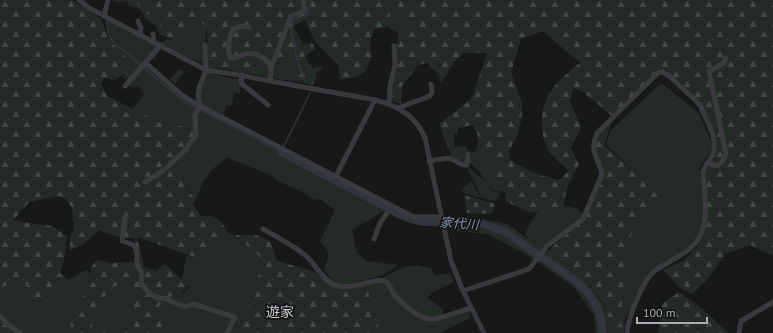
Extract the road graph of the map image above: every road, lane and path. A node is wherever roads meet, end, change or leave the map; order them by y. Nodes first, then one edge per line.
1 (79, 0) edge
2 (108, 0) edge
3 (303, 0) edge
4 (106, 17) junction
5 (138, 21) dead end
6 (249, 27) dead end
7 (153, 34) dead end
8 (140, 35) junction
9 (154, 42) junction
10 (205, 45) dead end
11 (161, 46) junction
12 (394, 46) dead end
13 (726, 58) dead end
14 (144, 65) junction
15 (271, 68) junction
16 (206, 70) junction
17 (242, 75) junction
18 (270, 82) junction
19 (430, 84) dead end
20 (125, 86) dead end
21 (375, 100) junction
22 (390, 104) junction
23 (268, 105) dead end
24 (398, 108) junction
25 (199, 109) junction
26 (468, 154) dead end
27 (429, 161) junction
28 (707, 163) junction
29 (336, 176) junction
30 (145, 182) dead end
31 (387, 213) dead end
32 (125, 216) dead end
33 (441, 217) junction
34 (263, 229) dead end
35 (374, 239) dead end
36 (463, 291) junction
37 (773, 302) edge
38 (471, 308) junction
39 (0, 316) edge
40 (20, 333) edge
41 (227, 333) edge
42 (484, 333) edge
43 (627, 333) edge
44 (739, 333) edge

1 - 4 street
2 - 4 street
3 - 15 street
4 - 8 street
5 - 8 street
6 - 15 street
7 - 9 street
8 - 9 street
9 - 11 street
10 - 16 street
11 - 14 street
11 - 16 street
12 - 22 street
13 - 28 street
14 - 20 street
14 - 25 street
15 - 18 street
16 - 17 street
16 - 25 street
17 - 18 street
17 - 23 street
18 - 21 street
19 - 24 street
21 - 22 street
21 - 29 street
22 - 24 street
24 - 27 street
25 - 29 street
25 - 30 street
26 - 27 street
27 - 33 street
28 - 36 street
28 - 43 street
29 - 33 street
31 - 35 street
32 - 41 street
33 - 36 street
34 - 38 street
36 - 38 street
37 - 44 street
38 - 42 street
39 - 40 street

